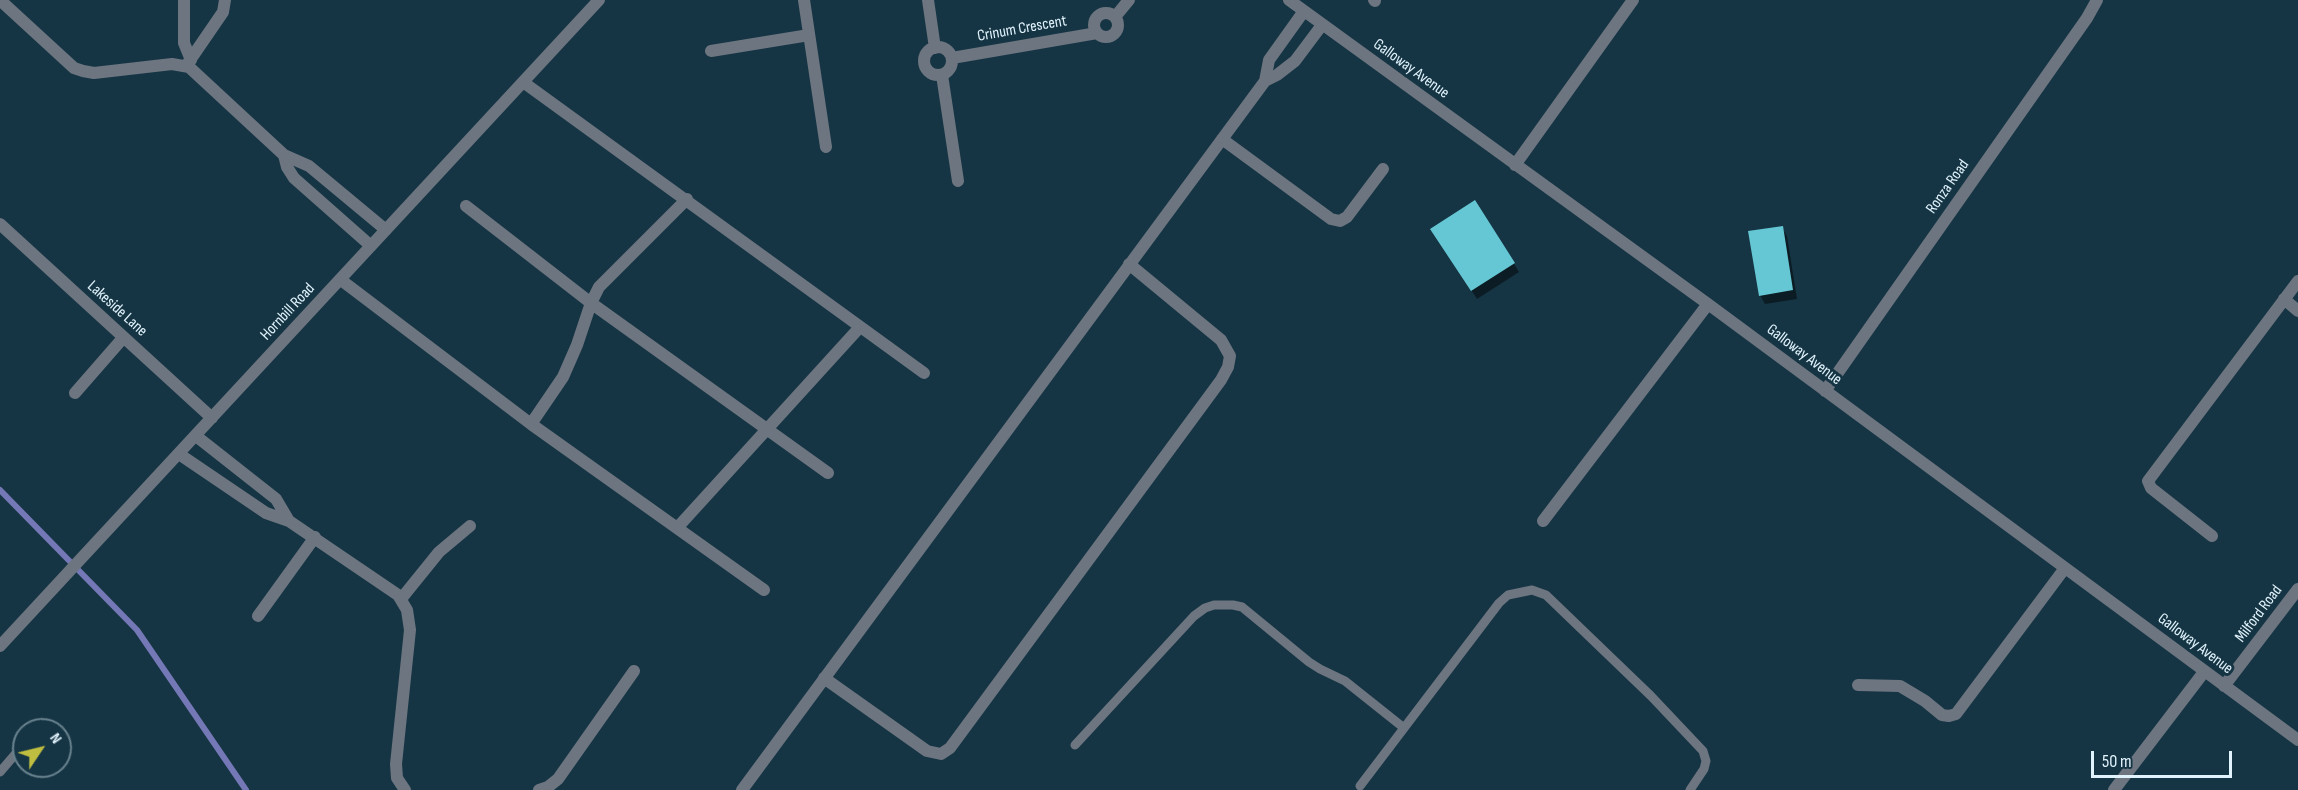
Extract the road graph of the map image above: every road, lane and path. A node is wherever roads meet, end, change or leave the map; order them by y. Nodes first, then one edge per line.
1 (0, 0) edge
2 (184, 0) edge
3 (225, 0) edge
4 (804, 0) edge
5 (928, 0) edge
6 (1129, 0) edge
7 (1289, 0) edge
8 (1633, 0) edge
9 (2097, 0) edge
10 (597, 1) edge
11 (1304, 11) junction
12 (1322, 25) junction
13 (809, 34) junction
14 (935, 48) junction
15 (711, 51) dead end
16 (952, 58) junction
17 (188, 63) junction
18 (942, 75) junction
19 (1265, 81) junction
20 (523, 82) junction
21 (1222, 138) junction
22 (826, 147) dead end
23 (284, 155) junction
24 (1515, 165) junction
25 (1383, 169) dead end
26 (958, 181) dead end
27 (687, 199) junction
28 (466, 206) dead end
29 (0, 224) edge
30 (386, 230) junction
31 (371, 246) junction
32 (1129, 264) junction
33 (341, 280) junction
34 (2298, 281) edge
35 (2284, 299) junction
36 (591, 303) junction
37 (1708, 304) junction
38 (2298, 310) edge
39 (860, 327) junction
40 (123, 338) junction
41 (924, 373) dead end
42 (1825, 391) junction
43 (75, 393) dead end
44 (212, 418) junction
45 (531, 424) junction
46 (766, 430) junction
47 (196, 436) junction
48 (179, 454) junction
49 (828, 474) dead end
50 (290, 521) junction
51 (1543, 521) dead end
52 (470, 526) dead end
53 (677, 528) junction
54 (2212, 536) dead end
55 (315, 537) junction
56 (2065, 568) junction
57 (2298, 589) edge
58 (764, 590) dead end
59 (401, 599) junction
60 (258, 616) dead end
61 (0, 646) edge
62 (634, 671) dead end
63 (2205, 672) junction
64 (824, 678) junction
65 (1858, 684) dead end
66 (2224, 686) junction
67 (1404, 728) junction
68 (2298, 740) edge
69 (1075, 745) dead end
70 (12, 758) edge
71 (0, 772) edge
72 (1360, 786) dead end
73 (405, 790) edge
74 (539, 790) edge
75 (742, 790) edge
76 (1690, 790) edge
77 (2114, 790) edge

1 - 17 street
2 - 17 street
3 - 17 street
4 - 13 street
5 - 14 street
6 - 16 street, Crinum Crescent
7 - 11 street, Galloway Avenue
8 - 24 street
9 - 42 street, Ronza Road
10 - 20 street, Hornbill Road
11 - 12 street, Galloway Avenue
11 - 19 street
12 - 19 street
12 - 24 street, Galloway Avenue
13 - 15 street
13 - 22 street
14 - 16 street
14 - 18 street
16 - 18 street
17 - 23 street
18 - 26 street
19 - 21 street
20 - 27 street
20 - 30 street, Hornbill Road
21 - 25 street
21 - 32 street
23 - 30 street
23 - 31 street
24 - 37 street, Galloway Avenue
27 - 36 street
27 - 39 street
28 - 36 street
29 - 40 street, Lakeside Lane
30 - 31 street, Hornbill Road
31 - 33 street, Hornbill Road
32 - 64 street
32 - 64 street
33 - 44 street, Hornbill Road
33 - 45 street
34 - 35 street
35 - 38 street
35 - 54 street
36 - 45 street
36 - 46 street
37 - 42 street, Galloway Avenue
37 - 51 street
39 - 41 street
39 - 46 street
40 - 43 street
40 - 44 street, Lakeside Lane
42 - 56 street, Galloway Avenue
44 - 47 street, Hornbill Road
45 - 53 street
46 - 49 street
46 - 53 street
47 - 48 street, Hornbill Road
47 - 50 street
48 - 50 street
48 - 61 street, Hornbill Road
50 - 55 street
52 - 59 street
53 - 58 street
55 - 59 street
55 - 60 street
56 - 63 street, Galloway Avenue
56 - 65 street
57 - 66 street, Milford Road
59 - 73 street
62 - 74 street
63 - 66 street, Galloway Avenue
63 - 77 street
64 - 75 street
66 - 68 street, Galloway Avenue
67 - 69 lane
67 - 72 lane
67 - 76 lane
70 - 71 lane

